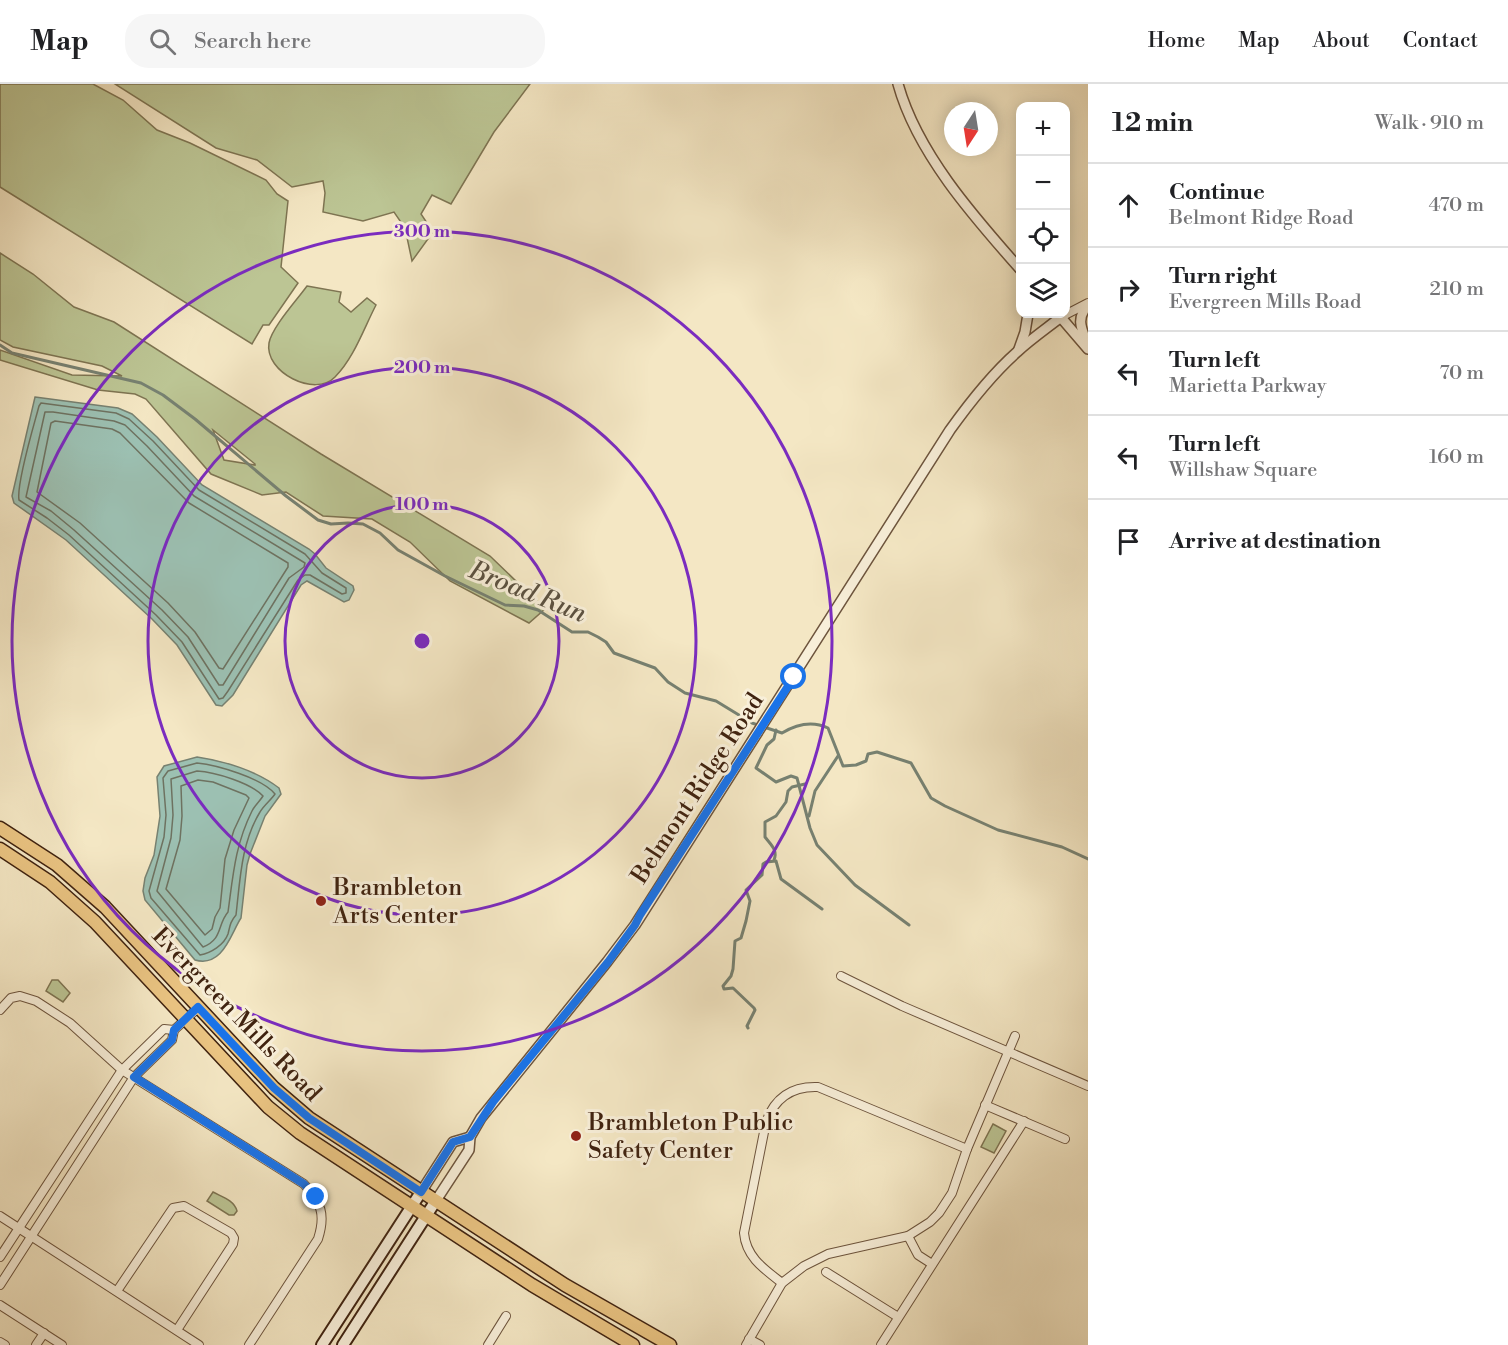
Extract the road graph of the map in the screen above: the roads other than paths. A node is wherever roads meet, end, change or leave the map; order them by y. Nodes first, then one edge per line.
1 (898, 84) edge
2 (1016, 265) edge
3 (1088, 304) edge
4 (1070, 311) edge
5 (1027, 318) edge
6 (1057, 318) edge
7 (1063, 318) edge
8 (1088, 347) edge
9 (1017, 352) junction
10 (0, 828) edge
11 (0, 849) edge
12 (841, 976) dead end
13 (198, 1007) junction
14 (0, 1010) edge
15 (186, 1019) junction
16 (174, 1030) junction
17 (1016, 1036) dead end
18 (1008, 1052) junction
19 (122, 1070) junction
20 (134, 1077) junction
21 (1088, 1086) edge
22 (986, 1105) junction
23 (1024, 1121) junction
24 (470, 1137) junction
25 (1065, 1139) dead end
26 (967, 1149) junction
27 (421, 1192) junction
28 (435, 1202) junction
29 (412, 1207) junction
30 (0, 1216) edge
31 (426, 1216) junction
32 (19, 1228) junction
33 (31, 1236) junction
34 (908, 1236) junction
35 (0, 1257) edge
36 (932, 1264) junction
37 (826, 1272) dead end
38 (782, 1283) junction
39 (0, 1285) edge
40 (117, 1291) junction
41 (0, 1305) edge
42 (506, 1316) dead end
43 (898, 1317) junction
44 (177, 1330) junction
45 (44, 1333) junction
46 (0, 1342) edge
47 (748, 1342) edge
48 (5, 1345) edge
49 (36, 1345) edge
50 (62, 1345) edge
51 (199, 1345) edge
52 (249, 1345) edge
53 (322, 1345) edge
54 (343, 1345) edge
55 (488, 1345) edge
56 (633, 1345) edge
57 (670, 1345) edge
58 (760, 1345) edge
59 (880, 1345) edge

1 - 2 street
3 - 4 street
3 - 8 street
5 - 9 street
6 - 9 street, Belmont Ridge Road
7 - 8 street
9 - 24 street, Belmont Ridge Road
10 - 13 main road, Evergreen Mills Road
11 - 15 main road, Evergreen Mills Road
12 - 18 street
13 - 15 street
13 - 27 main road, Evergreen Mills Road
14 - 19 street
15 - 16 street
15 - 29 main road, Evergreen Mills Road
16 - 19 street
16 - 20 street
17 - 18 street
18 - 21 street
18 - 22 street
19 - 20 street
19 - 32 street
20 - 33 street
20 - 52 street
22 - 23 street
22 - 26 street
23 - 25 street
23 - 36 street
24 - 27 street, Belmont Ridge Road
24 - 28 street, Belmont Ridge Road
26 - 34 street
26 - 38 street
27 - 28 main road, Evergreen Mills Road
27 - 29 main road, Belmont Ridge Road
28 - 31 main road, Belmont Ridge Road
28 - 57 main road, Evergreen Mills Road
29 - 31 main road, Evergreen Mills Road
29 - 53 main road, Belmont Ridge Road
30 - 32 street
31 - 54 main road, Belmont Ridge Road
31 - 56 main road, Evergreen Mills Road
32 - 33 street
32 - 35 street
33 - 39 street
33 - 40 street
34 - 36 street
34 - 38 street
36 - 43 street
37 - 43 street
38 - 47 street
40 - 44 street
40 - 44 street
41 - 45 street
42 - 55 street
43 - 59 street
44 - 51 street
45 - 49 street
45 - 50 street
46 - 48 street
47 - 58 street

